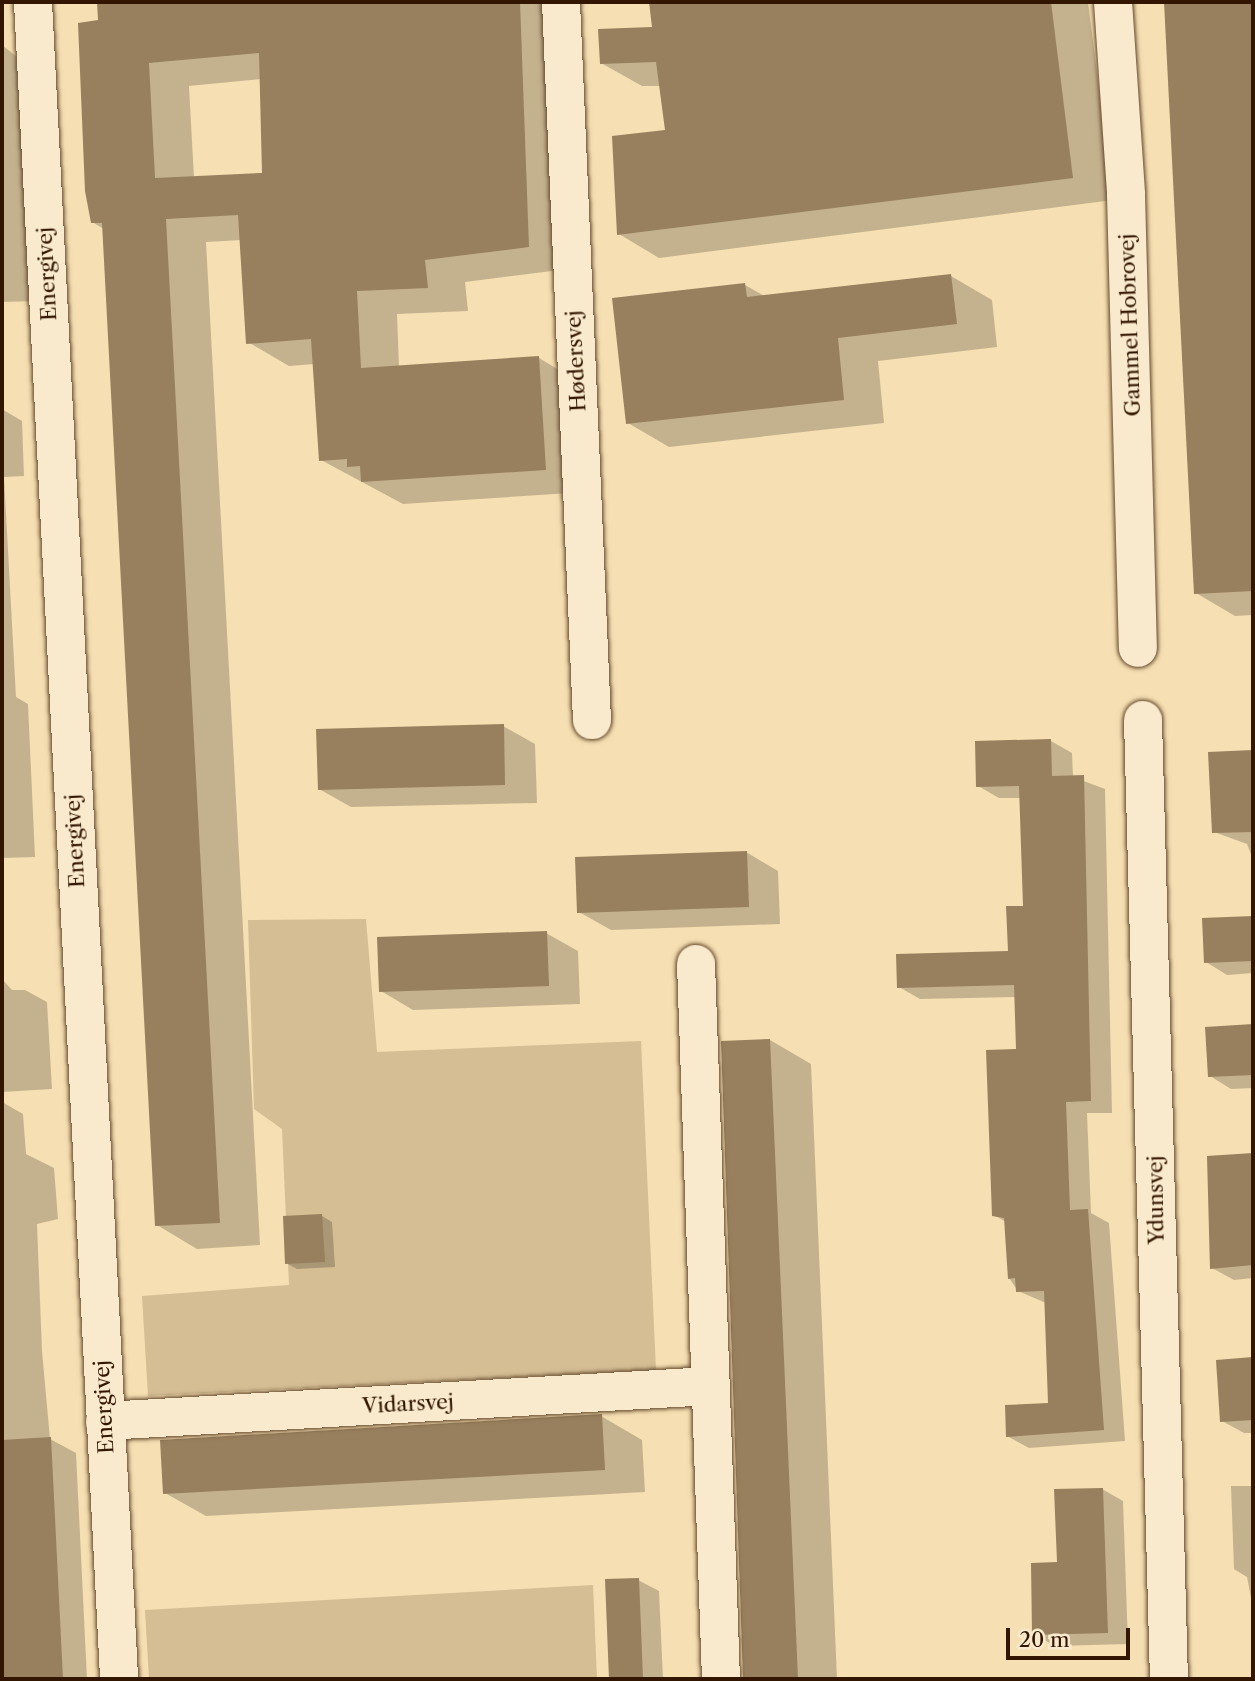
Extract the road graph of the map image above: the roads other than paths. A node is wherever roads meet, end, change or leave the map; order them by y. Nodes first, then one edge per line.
1 (33, 2) edge
2 (561, 2) edge
3 (1113, 2) edge
4 (1138, 648) dead end
5 (592, 719) dead end
6 (1143, 720) dead end
7 (696, 964) dead end
8 (711, 1386) junction
9 (105, 1421) junction
10 (119, 1679) edge
11 (722, 1679) edge
12 (1169, 1679) edge

1 - 9 street, Energivej
2 - 5 street, Hødersvej
3 - 4 street, Gammel Hobrovej
6 - 12 street, Ydunsvej
7 - 8 street
8 - 9 street, Vidarsvej
8 - 11 street
9 - 10 street, Energivej

